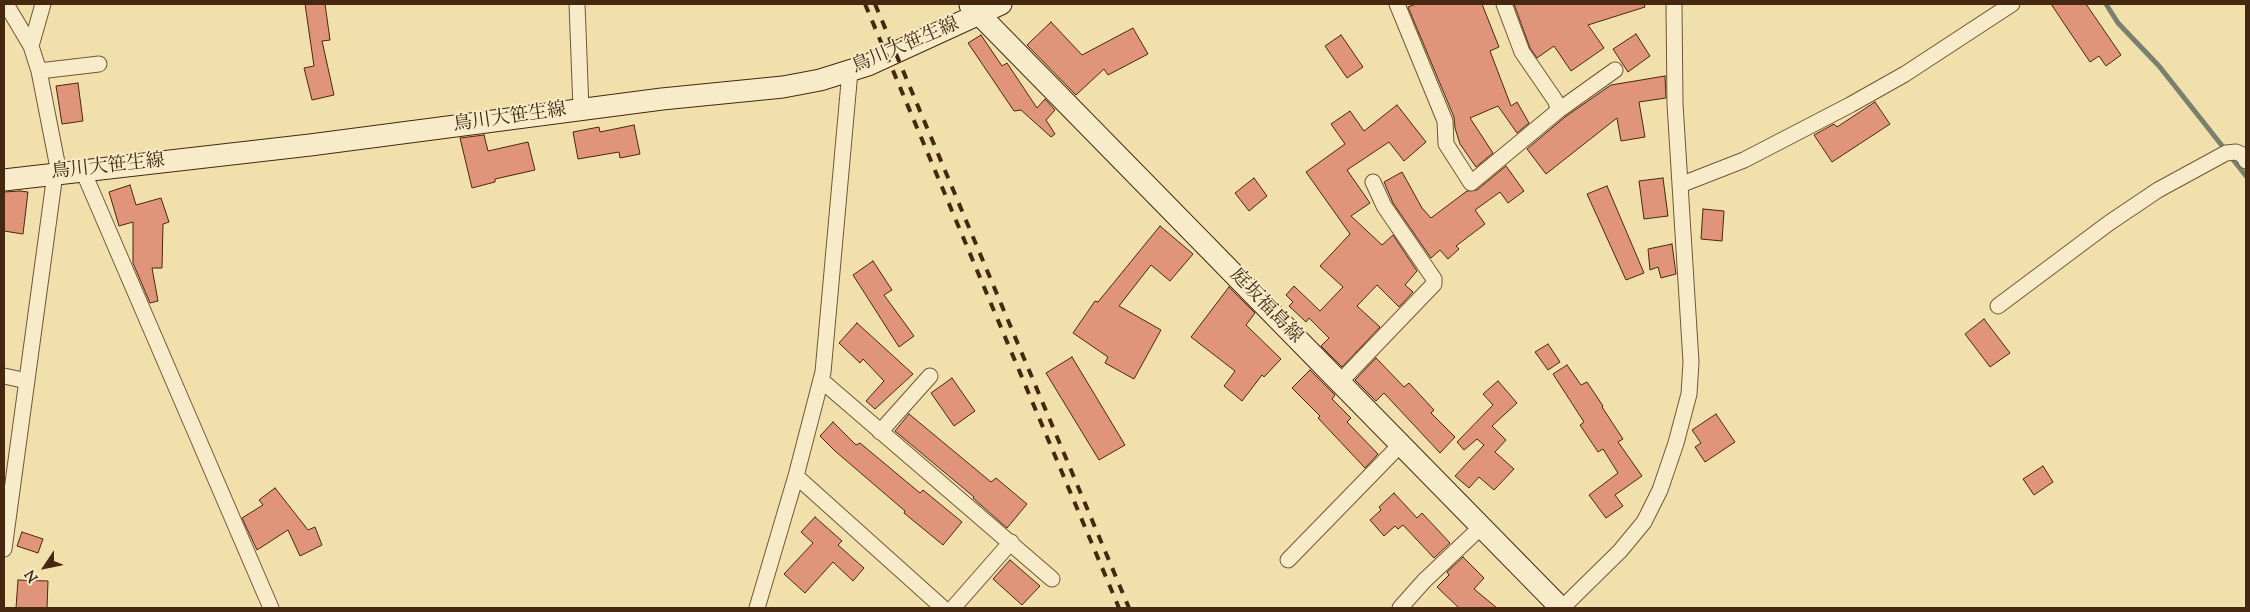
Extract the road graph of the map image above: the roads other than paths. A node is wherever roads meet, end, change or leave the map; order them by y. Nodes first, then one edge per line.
1 (6, 4) edge
2 (43, 4) edge
3 (577, 4) edge
4 (1001, 4) edge
5 (1397, 4) edge
6 (1504, 4) edge
7 (1674, 4) edge
8 (2012, 4) edge
9 (974, 9) edge
10 (31, 46) junction
11 (99, 64) dead end
12 (1615, 70) dead end
13 (850, 71) junction
14 (39, 72) junction
15 (581, 110) junction
16 (1558, 110) junction
17 (2246, 161) edge
18 (84, 171) junction
19 (57, 174) junction
20 (4, 180) edge
21 (1373, 182) dead end
22 (1680, 185) junction
23 (1998, 306) dead end
24 (4, 376) edge
25 (930, 376) dead end
26 (821, 380) junction
27 (27, 381) junction
28 (1339, 383) junction
29 (880, 432) junction
30 (1400, 445) junction
31 (796, 476) junction
32 (1481, 527) junction
33 (1011, 542) junction
34 (4, 549) edge
35 (1288, 560) dead end
36 (1052, 579) dead end
37 (271, 608) edge
38 (756, 608) edge
39 (943, 608) edge
40 (953, 608) edge
41 (1400, 608) edge
42 (1562, 608) edge

1 - 10 street
2 - 10 street
3 - 15 street
4 - 9 street, 鳥川大笹生線
5 - 16 street
6 - 16 street
7 - 22 street
8 - 22 street
9 - 13 street, 鳥川大笹生線
9 - 28 street, 庭坂福島線
10 - 14 street
11 - 14 street
12 - 16 street
13 - 15 street, 鳥川大笹生線
13 - 26 street
14 - 19 street
15 - 18 street, 鳥川大笹生線
17 - 23 street
18 - 19 street, 鳥川大笹生線
18 - 37 street
19 - 20 street, 鳥川大笹生線
19 - 27 street
21 - 28 street
22 - 42 street
24 - 27 street
25 - 29 street
26 - 29 street
26 - 31 street
27 - 34 street
28 - 30 street, 庭坂福島線
29 - 33 street
30 - 32 street, 庭坂福島線
30 - 35 street
31 - 38 street
31 - 39 street
32 - 41 street
32 - 42 street, 庭坂福島線
33 - 36 street
33 - 40 street

